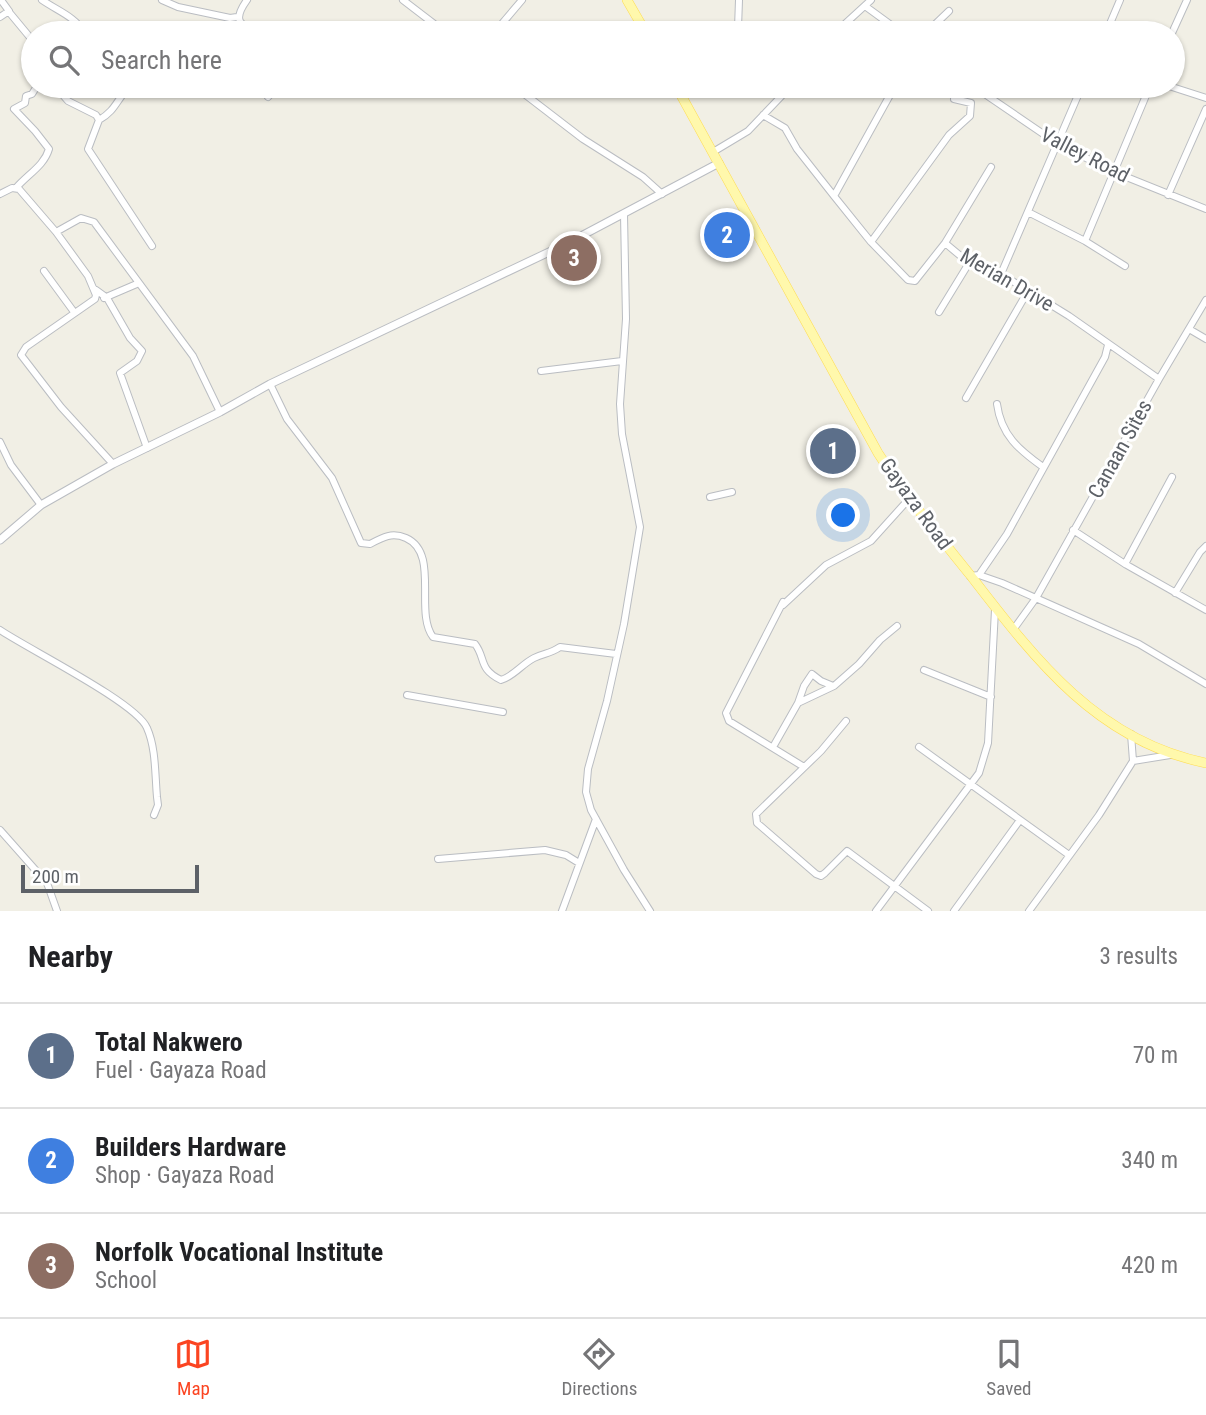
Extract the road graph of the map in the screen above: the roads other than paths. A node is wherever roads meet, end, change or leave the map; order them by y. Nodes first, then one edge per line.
1 (1, 0) edge
2 (42, 0) edge
3 (162, 0) edge
4 (247, 0) edge
5 (403, 0) edge
6 (522, 0) edge
7 (627, 0) edge
8 (739, 0) edge
9 (1120, 0) edge
10 (1187, 0) edge
11 (868, 3) edge
12 (949, 11) dead end
13 (9, 12) junction
14 (237, 16) junction
15 (0, 17) edge
16 (76, 21) edge
17 (241, 21) edge
18 (430, 21) edge
19 (504, 21) edge
20 (639, 21) edge
21 (738, 21) edge
22 (848, 21) edge
23 (888, 21) edge
24 (939, 21) edge
25 (1111, 21) edge
26 (1177, 21) edge
27 (21, 26) edge
28 (1185, 91) edge
29 (1206, 97) edge
30 (26, 98) edge
31 (66, 98) edge
32 (120, 98) edge
33 (530, 98) edge
34 (683, 98) edge
35 (779, 98) edge
36 (888, 98) edge
37 (955, 98) edge
38 (990, 98) edge
39 (1077, 98) edge
40 (1145, 98) edge
41 (1206, 109) edge
42 (763, 115) junction
43 (99, 120) junction
44 (1058, 144) junction
45 (713, 152) junction
46 (719, 163) junction
47 (991, 167) dead end
48 (1114, 172) junction
49 (16, 188) junction
50 (0, 194) edge
51 (662, 194) junction
52 (1168, 195) junction
53 (834, 196) junction
54 (1206, 209) edge
55 (1028, 212) junction
56 (624, 214) junction
57 (56, 232) junction
58 (871, 242) junction
59 (1085, 242) junction
60 (945, 243) junction
61 (152, 246) dead end
62 (969, 263) junction
63 (1125, 266) dead end
64 (44, 271) dead end
65 (1001, 274) junction
66 (139, 282) junction
67 (95, 289) junction
68 (1028, 291) junction
69 (107, 298) junction
70 (95, 299) junction
71 (1206, 300) edge
72 (74, 312) junction
73 (939, 312) dead end
74 (1189, 329) junction
75 (1206, 339) edge
76 (1108, 345) junction
77 (622, 361) junction
78 (541, 371) dead end
79 (1159, 379) junction
80 (270, 384) junction
81 (966, 398) dead end
82 (997, 404) dead end
83 (220, 412) junction
84 (0, 442) edge
85 (147, 448) junction
86 (113, 464) junction
87 (1043, 467) junction
88 (1172, 477) dead end
89 (732, 492) dead end
90 (710, 497) dead end
91 (908, 500) junction
92 (41, 505) junction
93 (1073, 530) junction
94 (0, 540) edge
95 (1206, 546) edge
96 (1125, 564) junction
97 (975, 575) junction
98 (1175, 593) junction
99 (1036, 598) junction
100 (995, 610) junction
101 (1206, 610) edge
102 (897, 626) dead end
103 (0, 630) edge
104 (1013, 630) junction
105 (616, 654) junction
106 (924, 670) dead end
107 (1206, 684) edge
108 (834, 686) junction
109 (407, 695) dead end
110 (991, 696) junction
111 (798, 703) junction
112 (503, 712) dead end
113 (846, 721) dead end
114 (1131, 734) junction
115 (773, 747) junction
116 (919, 747) dead end
117 (1170, 755) junction
118 (1133, 761) junction
119 (1206, 763) edge
120 (804, 767) junction
121 (970, 785) junction
122 (154, 815) dead end
123 (596, 820) junction
124 (1020, 820) junction
125 (0, 830) edge
126 (1069, 855) junction
127 (438, 859) dead end
128 (579, 863) junction
129 (893, 887) junction
130 (1032, 908) edge
131 (57, 911) edge
132 (562, 911) edge
133 (650, 911) edge
134 (876, 911) edge
135 (928, 911) edge
136 (954, 911) edge
137 (1043, 911) edge

1 - 13 street
2 - 16 street
3 - 14 street
4 - 14 street
5 - 18 street
6 - 19 street
7 - 20 main road
8 - 21 street
9 - 25 street
10 - 26 street
11 - 22 street
11 - 23 street
12 - 24 street
13 - 15 street
13 - 27 street
14 - 17 street
28 - 29 street
30 - 49 street
31 - 43 street
32 - 43 street
33 - 51 street
34 - 45 main road, Gayaza Road
35 - 42 street
36 - 53 street
37 - 58 street
38 - 44 street, Valley Road
39 - 44 street
40 - 48 street
41 - 52 street
42 - 45 street
42 - 53 street, Merian Drive
43 - 61 street
44 - 48 street, Valley Road
44 - 55 street
45 - 46 main road, Gayaza Road
46 - 51 street
46 - 91 main road, Gayaza Road
47 - 60 street
48 - 52 street, Valley Road
48 - 59 street
49 - 50 street
49 - 57 street
51 - 56 street
52 - 54 street, Valley Road
53 - 58 street, Merian Drive
55 - 59 street
55 - 65 street
56 - 77 street
56 - 80 street
57 - 66 street
57 - 67 street
58 - 60 street, Merian Drive
59 - 63 street
60 - 62 street, Merian Drive
62 - 65 street, Merian Drive
62 - 73 street
64 - 72 street
65 - 68 street, Merian Drive
66 - 69 street
66 - 83 street
67 - 69 street
67 - 70 street
68 - 76 street, Merian Drive
68 - 81 street
69 - 70 street
69 - 85 street
70 - 72 street
71 - 74 street, Canaan Sites
72 - 86 street
74 - 75 street
74 - 79 street, Canaan Sites
76 - 79 street, Merian Drive
76 - 87 street
77 - 78 street
77 - 105 street
79 - 93 street, Canaan Sites
80 - 83 street
80 - 105 street
82 - 87 street
83 - 85 street
84 - 92 street
85 - 86 street
86 - 92 street
87 - 97 street
88 - 96 street
89 - 90 street
91 - 97 main road, Gayaza Road
91 - 115 street
92 - 94 street
93 - 96 street
93 - 99 street, Canaan Sites
95 - 98 street
96 - 98 street
97 - 99 street
97 - 100 main road, Gayaza Road
98 - 101 street
99 - 104 street, Canaan Sites
99 - 107 street
100 - 104 main road, Gayaza Road
100 - 110 street
102 - 108 street
103 - 122 street
104 - 114 main road, Gayaza Road
105 - 123 street
106 - 110 street
108 - 111 street
108 - 111 street
109 - 112 street
110 - 121 street
111 - 115 street
113 - 120 street
114 - 117 main road, Gayaza Road
114 - 118 street
115 - 120 street
116 - 121 street
117 - 118 street
117 - 119 main road, Gayaza Road
118 - 126 street
120 - 129 street
121 - 124 street
121 - 129 street
123 - 128 street
123 - 133 street
124 - 126 street
124 - 136 street
125 - 131 street
126 - 130 street
127 - 128 street
128 - 132 street
129 - 134 street
129 - 135 street
130 - 137 street

